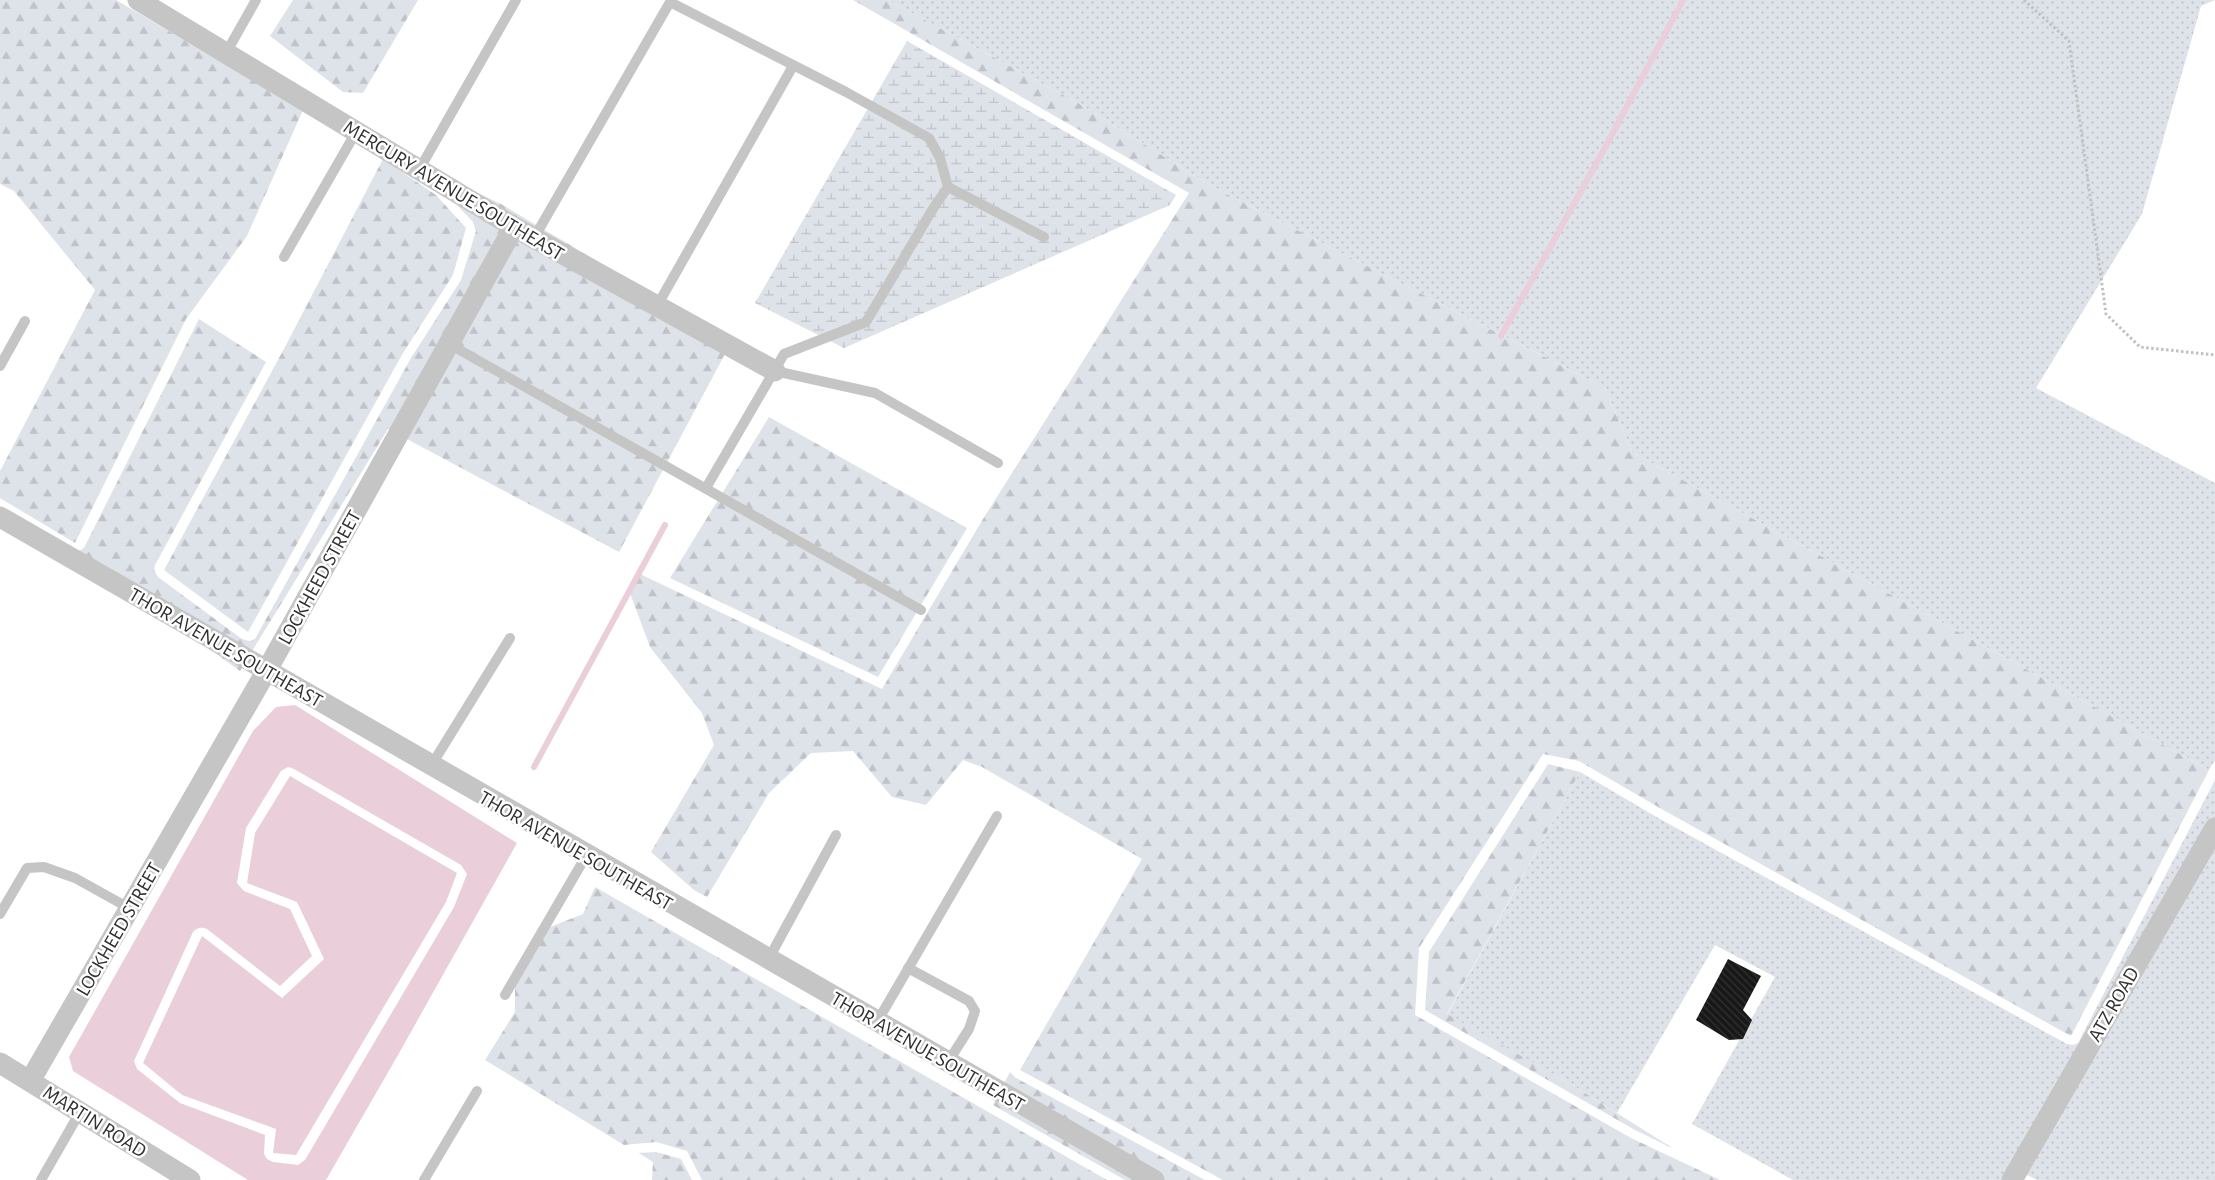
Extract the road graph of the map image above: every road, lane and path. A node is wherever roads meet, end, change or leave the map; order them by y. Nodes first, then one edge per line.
1 (138, 0) edge
2 (256, 0) edge
3 (516, 0) edge
4 (2024, 0) edge
5 (226, 53) junction
6 (793, 66) junction
7 (356, 132) junction
8 (420, 170) junction
9 (948, 188) junction
10 (514, 227) junction
11 (534, 238) junction
12 (1044, 238) dead end
13 (284, 257) dead end
14 (657, 306) junction
15 (25, 321) dead end
16 (449, 344) junction
17 (2215, 355) edge
18 (0, 366) edge
19 (775, 371) junction
20 (998, 464) dead end
21 (706, 488) junction
22 (0, 517) edge
23 (921, 610) dead end
24 (510, 638) dead end
25 (267, 670) junction
26 (431, 766) junction
27 (997, 816) dead end
28 (2215, 828) edge
29 (836, 835) dead end
30 (586, 856) junction
31 (129, 908) junction
32 (0, 914) edge
33 (768, 960) junction
34 (908, 968) junction
35 (505, 995) dead end
36 (877, 1022) junction
37 (948, 1062) junction
38 (0, 1063) edge
39 (30, 1081) junction
40 (477, 1091) dead end
41 (80, 1112) junction
42 (41, 1180) edge
43 (190, 1180) edge
44 (424, 1180) edge
45 (1154, 1180) edge
46 (2012, 1180) edge

1 - 5 street, MERCURY AVENUE SOUTHEAST
2 - 5 lane
3 - 8 lane
4 - 17 path
5 - 7 street, MERCURY AVENUE SOUTHEAST
6 - 9 lane
6 - 11 lane
6 - 14 lane
7 - 8 street, MERCURY AVENUE SOUTHEAST
7 - 13 lane
8 - 10 street, MERCURY AVENUE SOUTHEAST
9 - 12 lane
9 - 19 lane
10 - 11 street, MERCURY AVENUE SOUTHEAST
10 - 16 street, LOCKHEED STREET
11 - 14 street, MERCURY AVENUE SOUTHEAST
14 - 19 street, MERCURY AVENUE SOUTHEAST
15 - 18 lane
16 - 21 lane
16 - 25 street, LOCKHEED STREET
19 - 20 lane
19 - 21 lane
21 - 23 lane
22 - 25 street, THOR AVENUE SOUTHEAST
24 - 26 lane
25 - 26 street, THOR AVENUE SOUTHEAST
25 - 31 street, LOCKHEED STREET
26 - 30 street, THOR AVENUE SOUTHEAST
27 - 34 lane
28 - 46 street, ATZ ROAD
29 - 33 lane
30 - 33 street, THOR AVENUE SOUTHEAST
30 - 35 lane
31 - 32 lane
31 - 39 street, LOCKHEED STREET
33 - 36 street, THOR AVENUE SOUTHEAST
34 - 36 lane
34 - 37 lane
36 - 37 street, THOR AVENUE SOUTHEAST
37 - 45 street, THOR AVENUE SOUTHEAST
38 - 39 street, MARTIN ROAD
39 - 41 street, MARTIN ROAD
40 - 44 lane
41 - 42 lane
41 - 43 street, MARTIN ROAD

